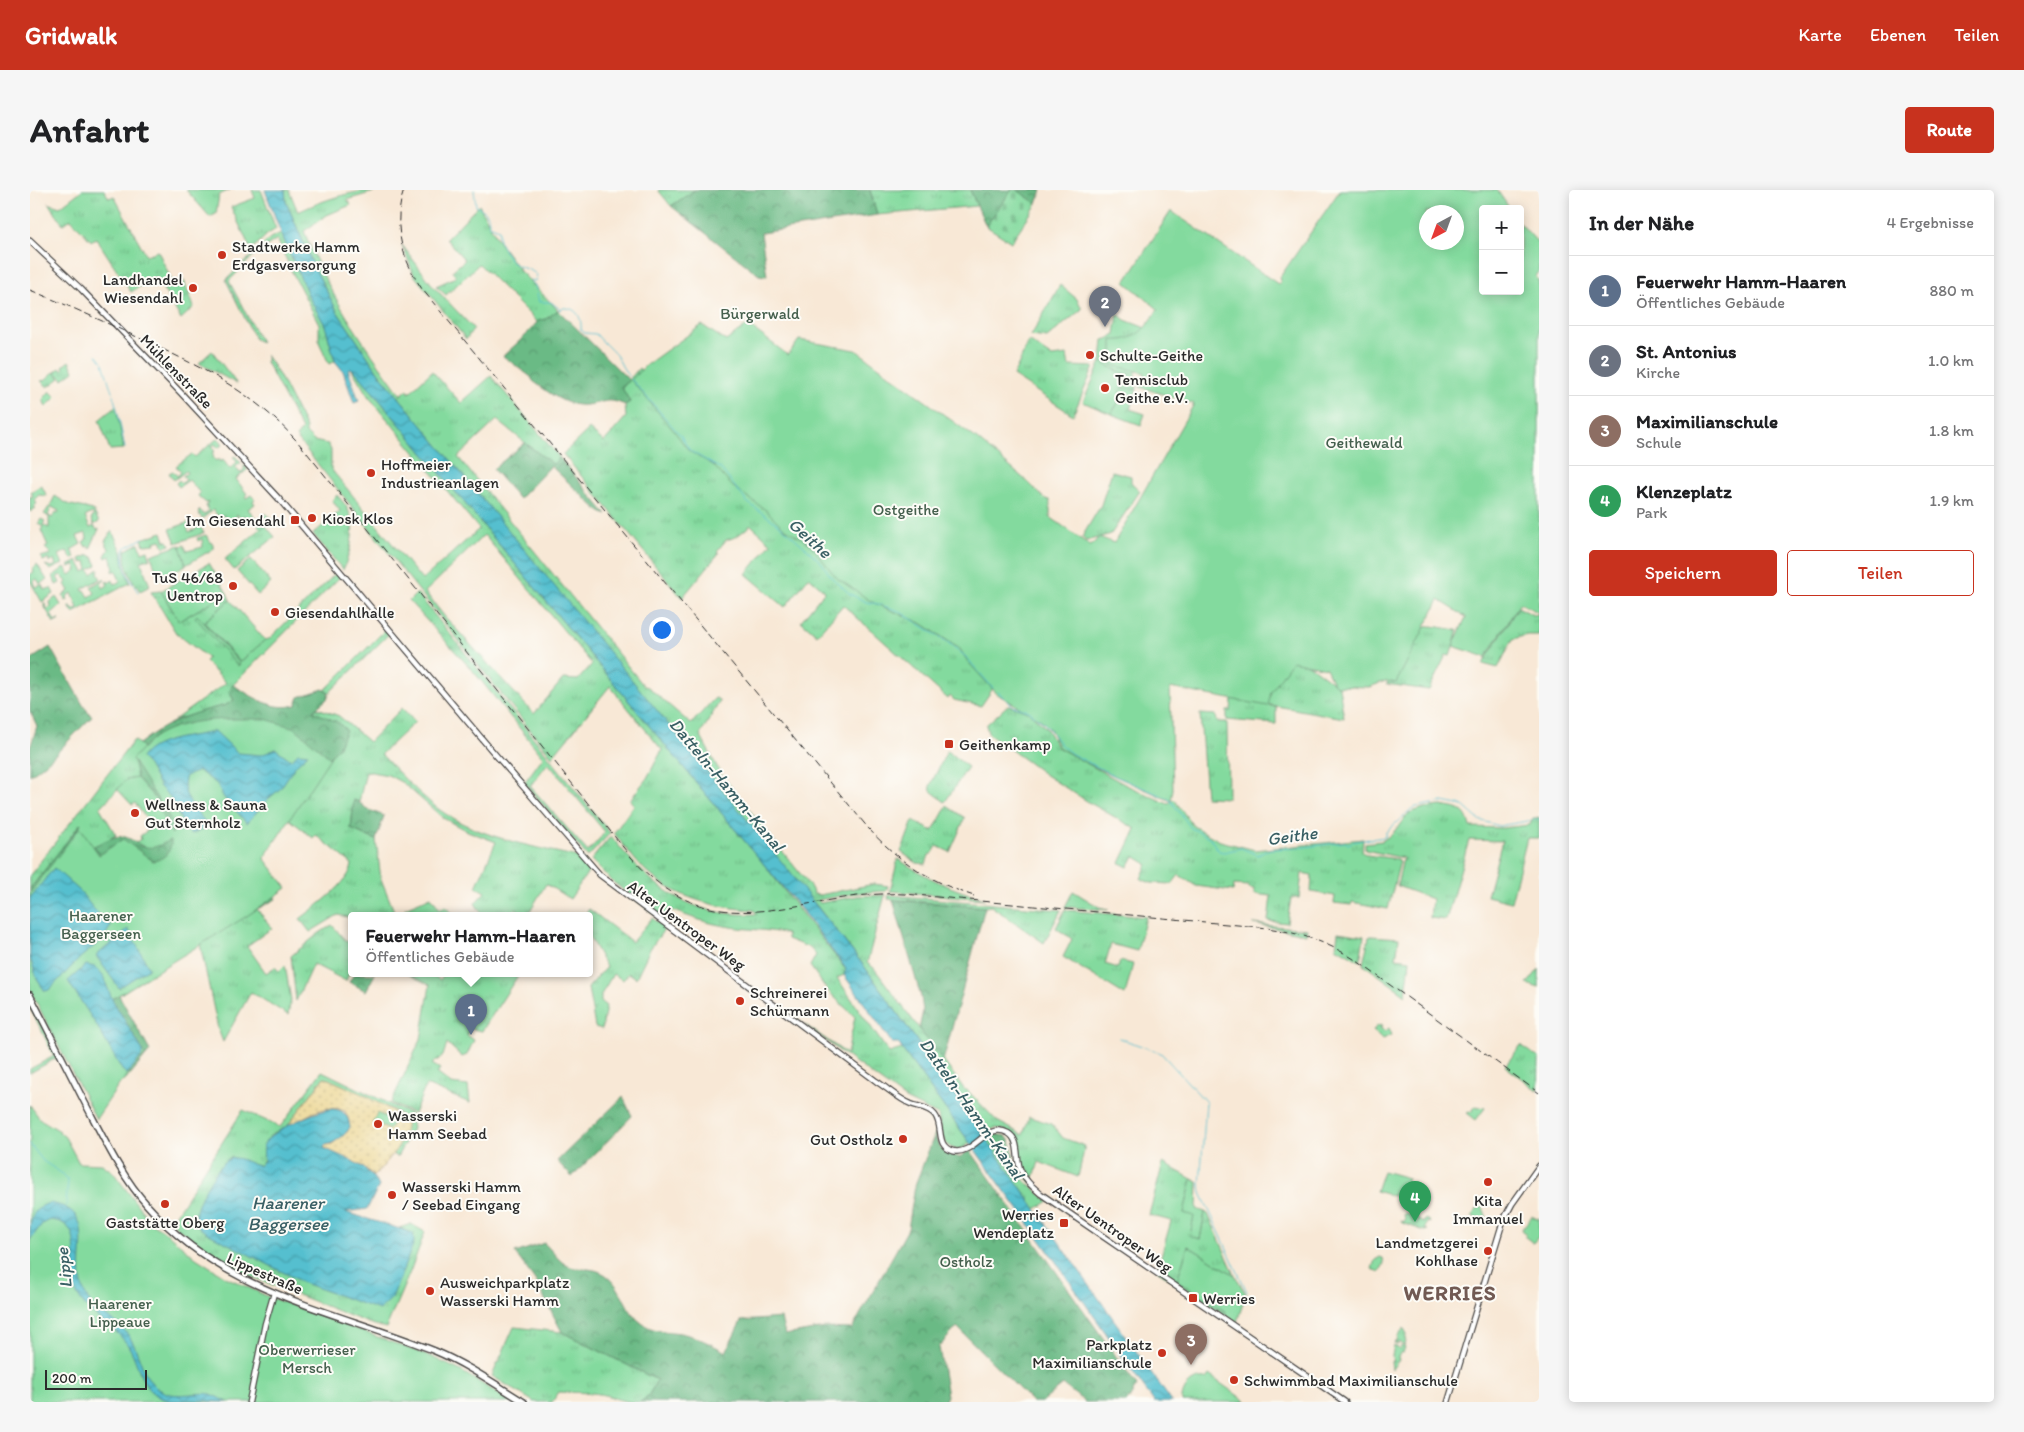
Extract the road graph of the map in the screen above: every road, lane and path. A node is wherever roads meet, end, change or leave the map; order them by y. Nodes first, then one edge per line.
1 (30, 241) edge
2 (301, 524) joint
3 (30, 995) edge
4 (1539, 1166) edge
5 (274, 1293) junction
6 (249, 1402) edge
7 (524, 1402) edge
8 (1345, 1402) edge
9 (1448, 1402) edge

1 - 2 street, Mühlenstraße
2 - 8 street, Alter Uentroper Weg
3 - 5 main road, Lippestraße
4 - 9 street
5 - 6 street
5 - 7 main road, Lippestraße

